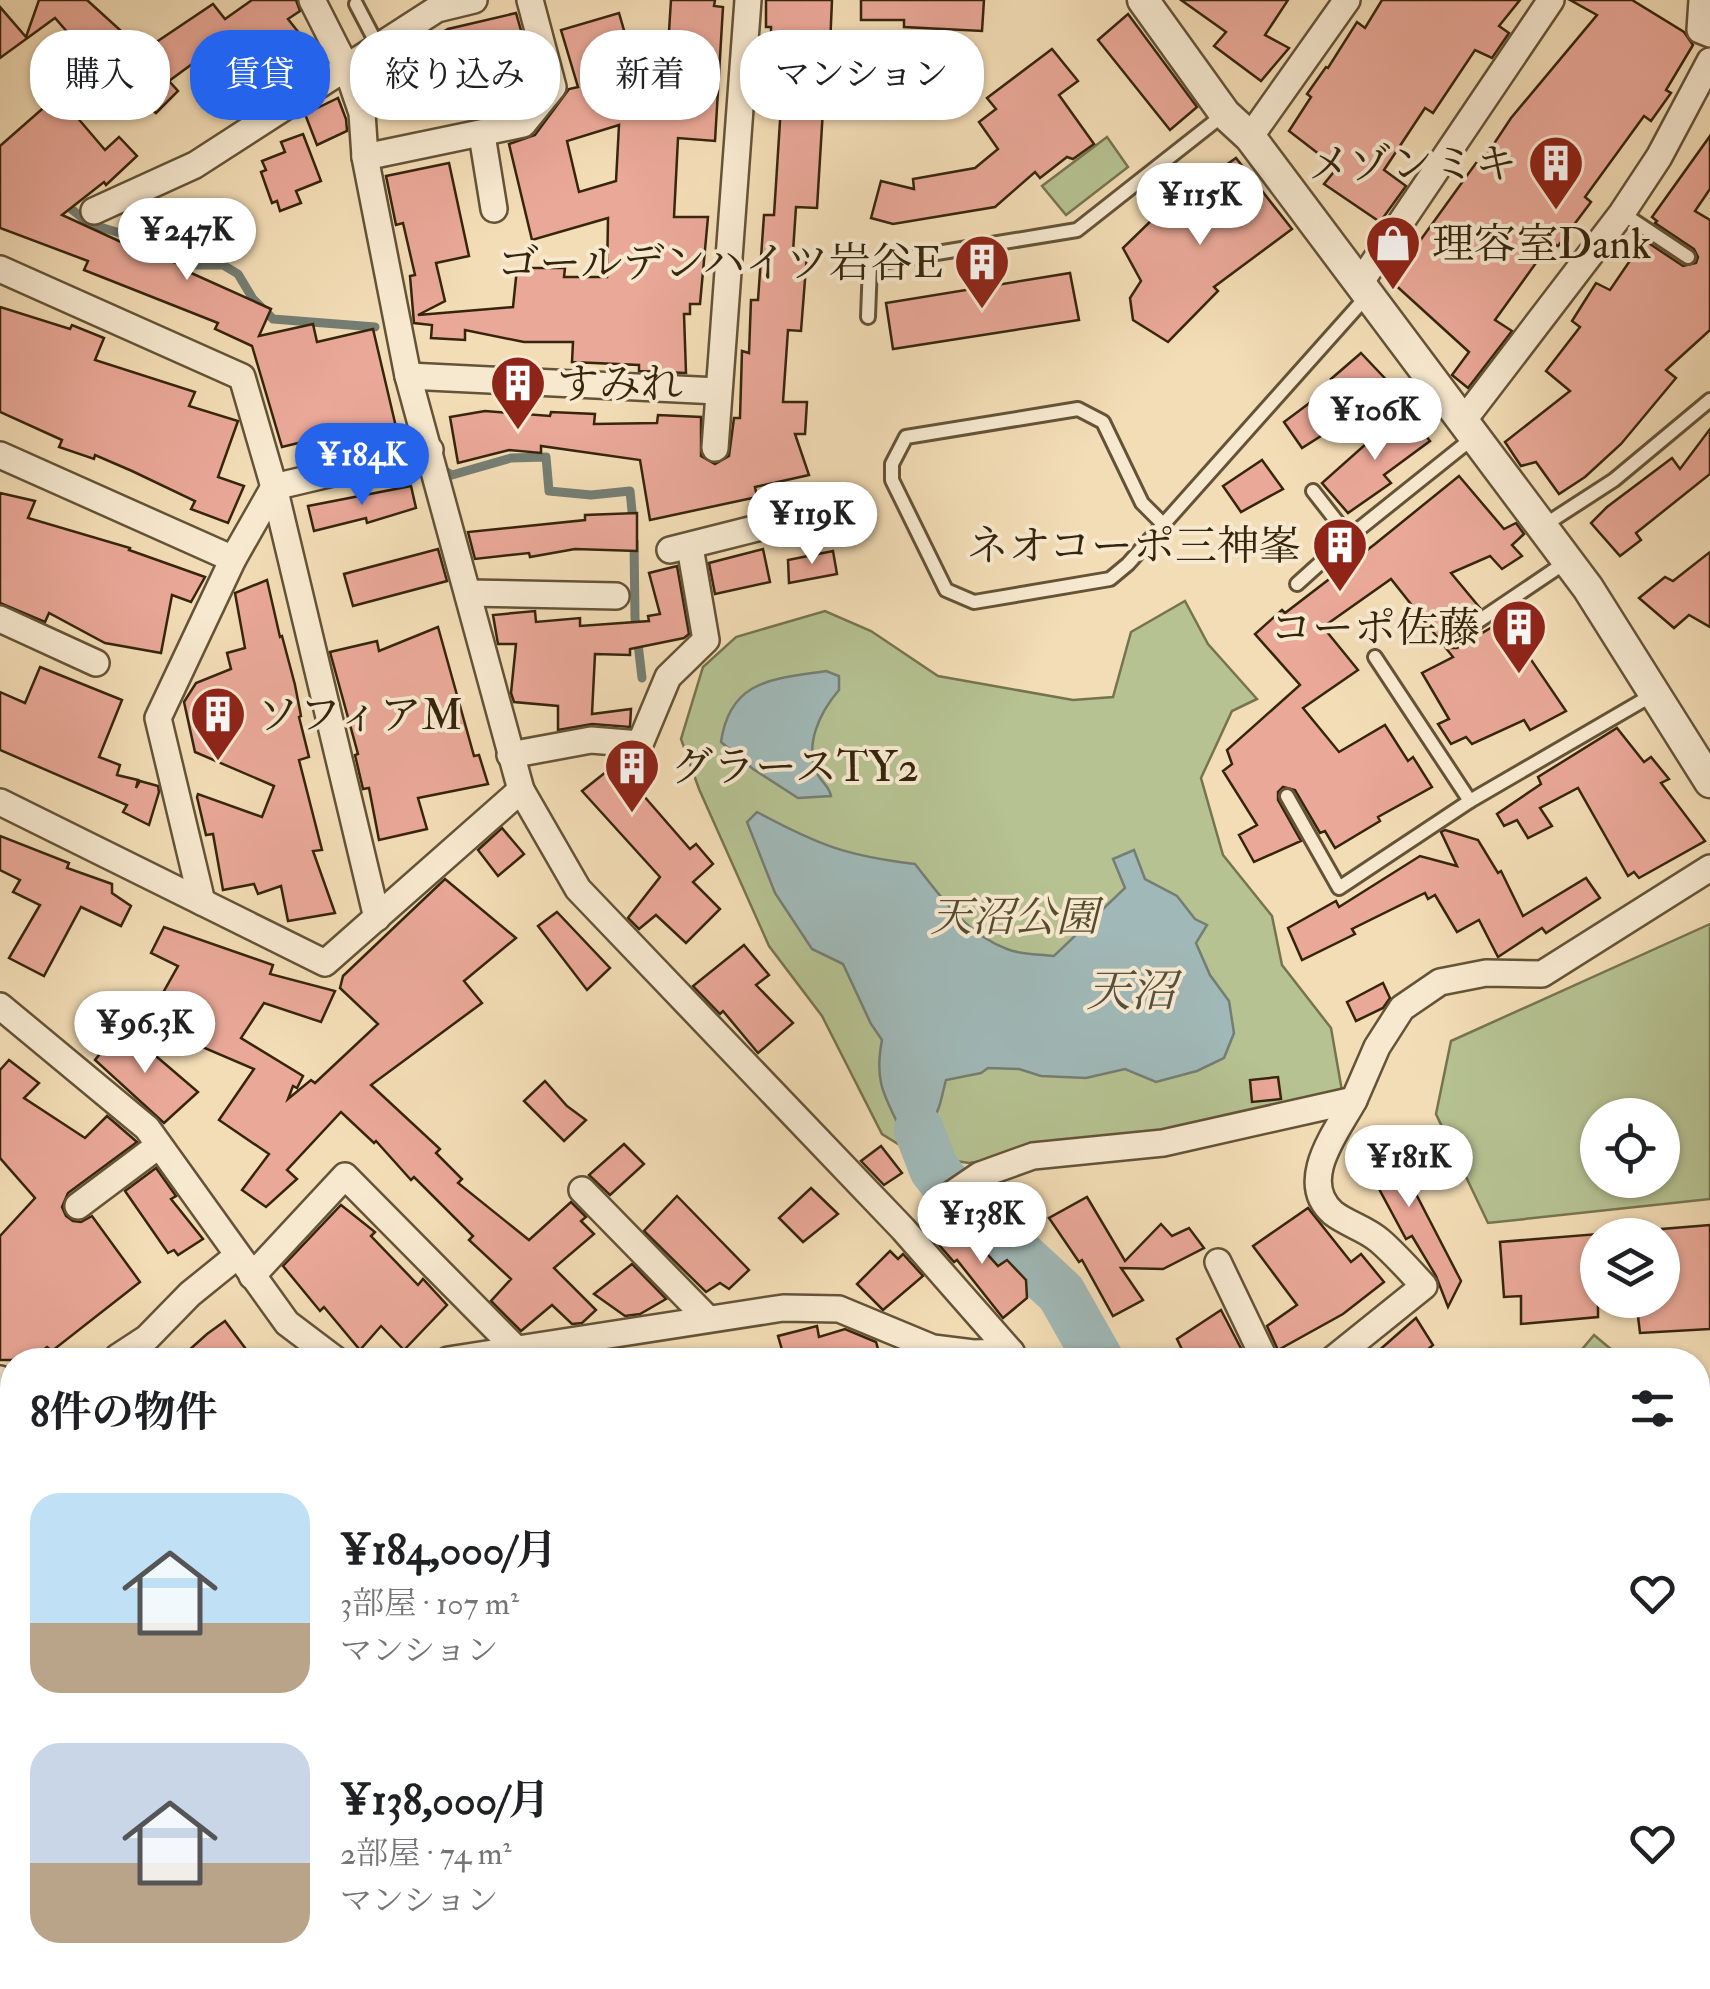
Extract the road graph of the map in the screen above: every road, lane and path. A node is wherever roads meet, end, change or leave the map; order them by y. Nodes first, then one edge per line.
1 (312, 0) edge
2 (474, 0) edge
3 (530, 0) edge
4 (748, 0) edge
5 (1142, 0) edge
6 (1348, 0) edge
7 (1550, 0) edge
8 (1702, 0) edge
9 (356, 4) dead end
10 (370, 30) edge
11 (407, 30) edge
12 (1710, 34) edge
13 (1710, 61) edge
14 (350, 68) edge
15 (347, 70) junction
16 (1703, 93) edge
17 (1225, 114) junction
18 (482, 135) junction
19 (1250, 138) junction
20 (366, 156) junction
21 (494, 209) dead end
22 (94, 211) dead end
23 (1622, 213) junction
24 (1688, 257) dead end
25 (0, 269) edge
26 (1363, 290) junction
27 (868, 317) dead end
28 (408, 376) junction
29 (718, 391) junction
30 (1709, 402) edge
31 (1470, 428) junction
32 (715, 448) dead end
33 (430, 450) junction
34 (0, 455) edge
35 (274, 487) junction
36 (1313, 490) dead end
37 (1163, 524) junction
38 (1543, 526) junction
39 (761, 527) dead end
40 (1349, 537) junction
41 (233, 558) junction
42 (1568, 560) junction
43 (1297, 584) dead end
44 (469, 593) junction
45 (616, 596) dead end
46 (0, 619) edge
47 (1452, 639) dead end
48 (1375, 657) dead end
49 (96, 664) dead end
50 (1654, 694) junction
51 (510, 755) junction
52 (1710, 782) edge
53 (521, 790) junction
54 (1286, 796) dead end
55 (1470, 800) junction
56 (0, 802) edge
57 (1710, 868) edge
58 (202, 902) junction
59 (377, 918) junction
60 (0, 1006) edge
61 (1354, 1100) junction
62 (158, 1146) junction
63 (582, 1190) dead end
64 (939, 1202) dead end
65 (78, 1206) dead end
66 (1218, 1262) dead end
67 (244, 1266) junction
68 (708, 1319) junction
69 (132, 1348) edge
70 (317, 1348) edge
71 (516, 1348) edge
72 (559, 1348) edge
73 (933, 1348) edge
74 (1005, 1348) edge
75 (1259, 1348) edge
76 (1347, 1348) edge

1 - 15 street
2 - 11 street
3 - 18 street
4 - 29 street
5 - 17 street
6 - 19 street
7 - 26 street
8 - 12 street
9 - 10 lane
13 - 16 street
14 - 15 street
15 - 20 street
15 - 22 street
16 - 23 street
17 - 19 street
17 - 27 lane
18 - 20 street
18 - 21 street
19 - 26 street
20 - 28 street
23 - 24 lane
23 - 31 street
25 - 35 street
26 - 31 street
26 - 37 lane
28 - 29 street
28 - 33 street
29 - 32 street
30 - 38 lane
31 - 38 street
31 - 40 lane
33 - 35 street
33 - 44 street
34 - 41 street
35 - 41 street
35 - 59 street
36 - 40 lane
37 - 37 lane
38 - 42 street
39 - 51 street
40 - 43 lane
41 - 58 street
42 - 47 lane
42 - 50 street
44 - 45 street
44 - 51 street
46 - 49 street
48 - 55 lane
50 - 52 street
50 - 55 lane
51 - 53 street
53 - 59 street
53 - 74 street
54 - 55 lane
56 - 58 street
57 - 61 street
58 - 59 street
60 - 62 street
61 - 64 street
61 - 76 street
62 - 65 street
62 - 67 street
63 - 68 street
66 - 75 street
67 - 69 street
67 - 70 street
67 - 71 street
68 - 72 street
68 - 73 street

